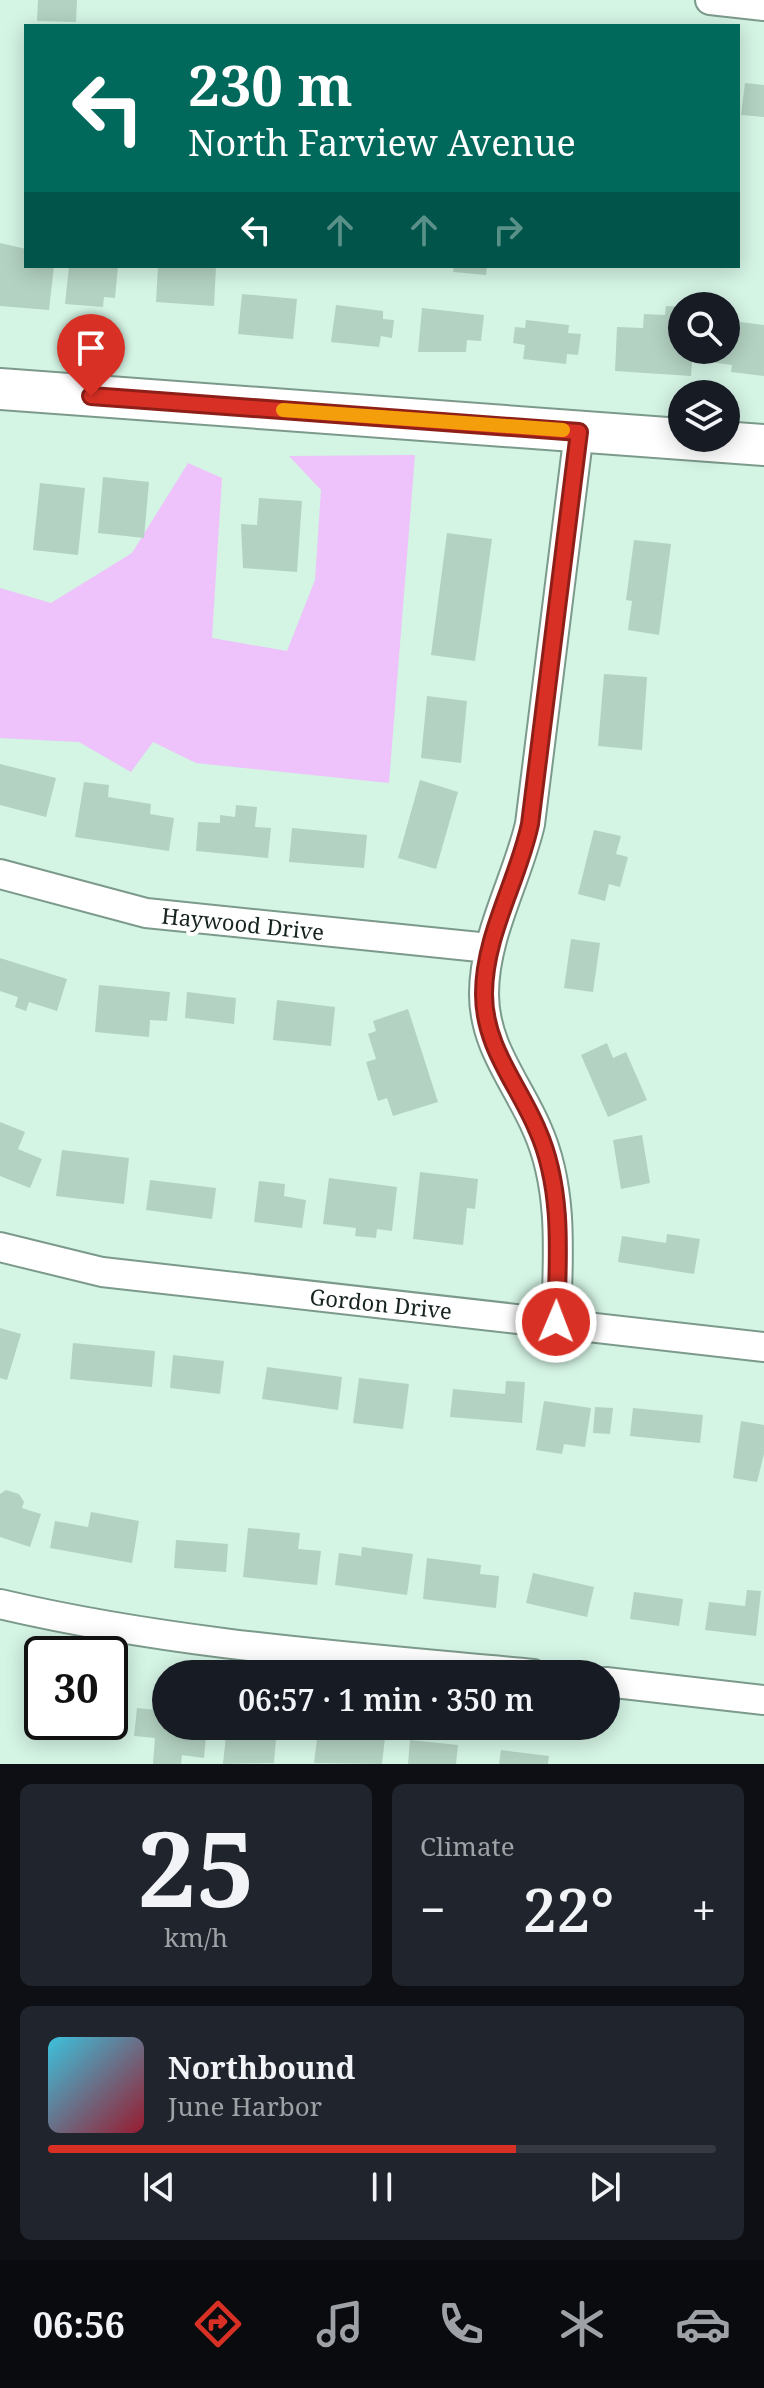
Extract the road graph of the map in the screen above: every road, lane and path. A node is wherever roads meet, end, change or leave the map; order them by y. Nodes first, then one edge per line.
1 (710, 0) edge
2 (764, 6) edge
3 (0, 389) edge
4 (579, 432) junction
5 (764, 445) edge
6 (0, 874) edge
7 (489, 948) junction
8 (0, 1247) edge
9 (556, 1322) junction
10 (764, 1347) edge
11 (0, 1604) edge
12 (389, 1660) edge
13 (620, 1684) edge
14 (764, 1700) edge

1 - 2 street
3 - 4 street
4 - 5 street
4 - 7 street
6 - 7 street, Haywood Drive
7 - 9 street
8 - 9 street, Gordon Drive
9 - 10 street, Gordon Drive
11 - 12 street
13 - 14 street

